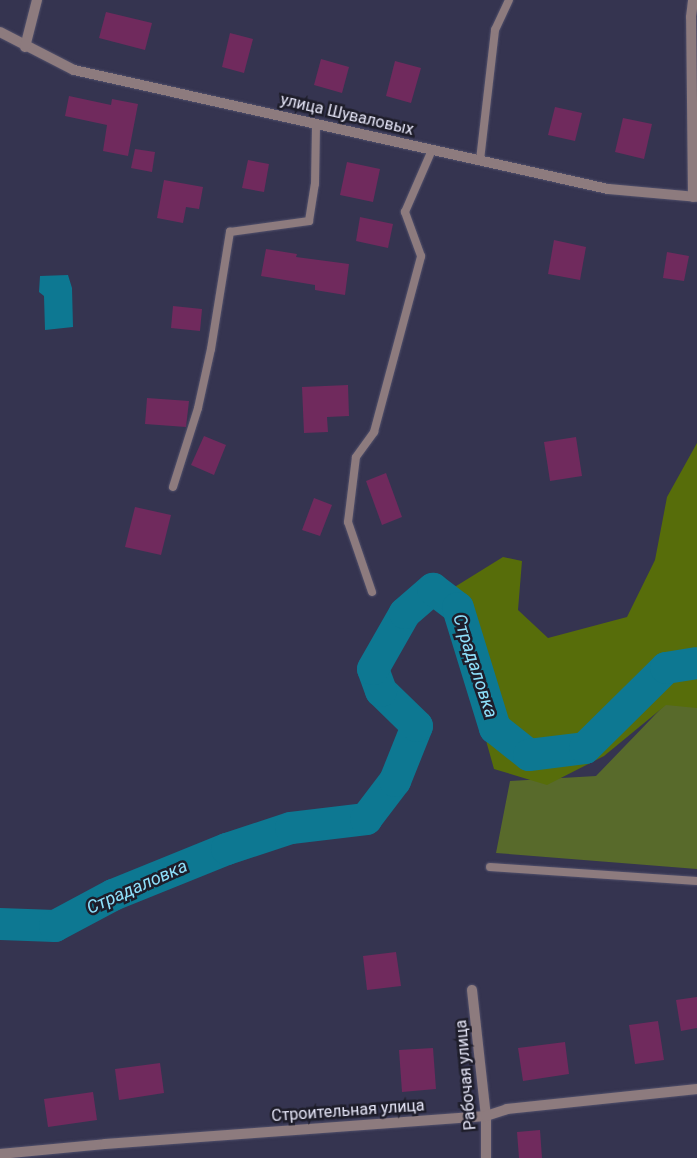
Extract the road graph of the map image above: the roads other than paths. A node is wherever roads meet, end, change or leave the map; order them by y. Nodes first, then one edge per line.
1 (37, 0) edge
2 (509, 0) edge
3 (693, 0) edge
4 (0, 32) edge
5 (25, 47) junction
6 (316, 124) junction
7 (432, 150) junction
8 (480, 160) junction
9 (695, 197) edge
10 (173, 487) dead end
11 (372, 592) dead end
12 (490, 867) dead end
13 (697, 881) edge
14 (472, 990) dead end
15 (697, 1089) edge
16 (486, 1116) junction
17 (0, 1154) edge
18 (486, 1158) edge

1 - 5 street
2 - 8 lane
3 - 9 street
4 - 5 street, улица Шуваловых
5 - 6 street, улица Шуваловых
6 - 7 street, улица Шуваловых
6 - 10 lane
7 - 8 street, улица Шуваловых
7 - 11 lane
8 - 9 street, улица Шуваловых
12 - 13 lane
14 - 16 street, Рабочая улица
15 - 16 street, Строительная улица
16 - 17 street, Строительная улица
16 - 18 street, Рабочая улица

